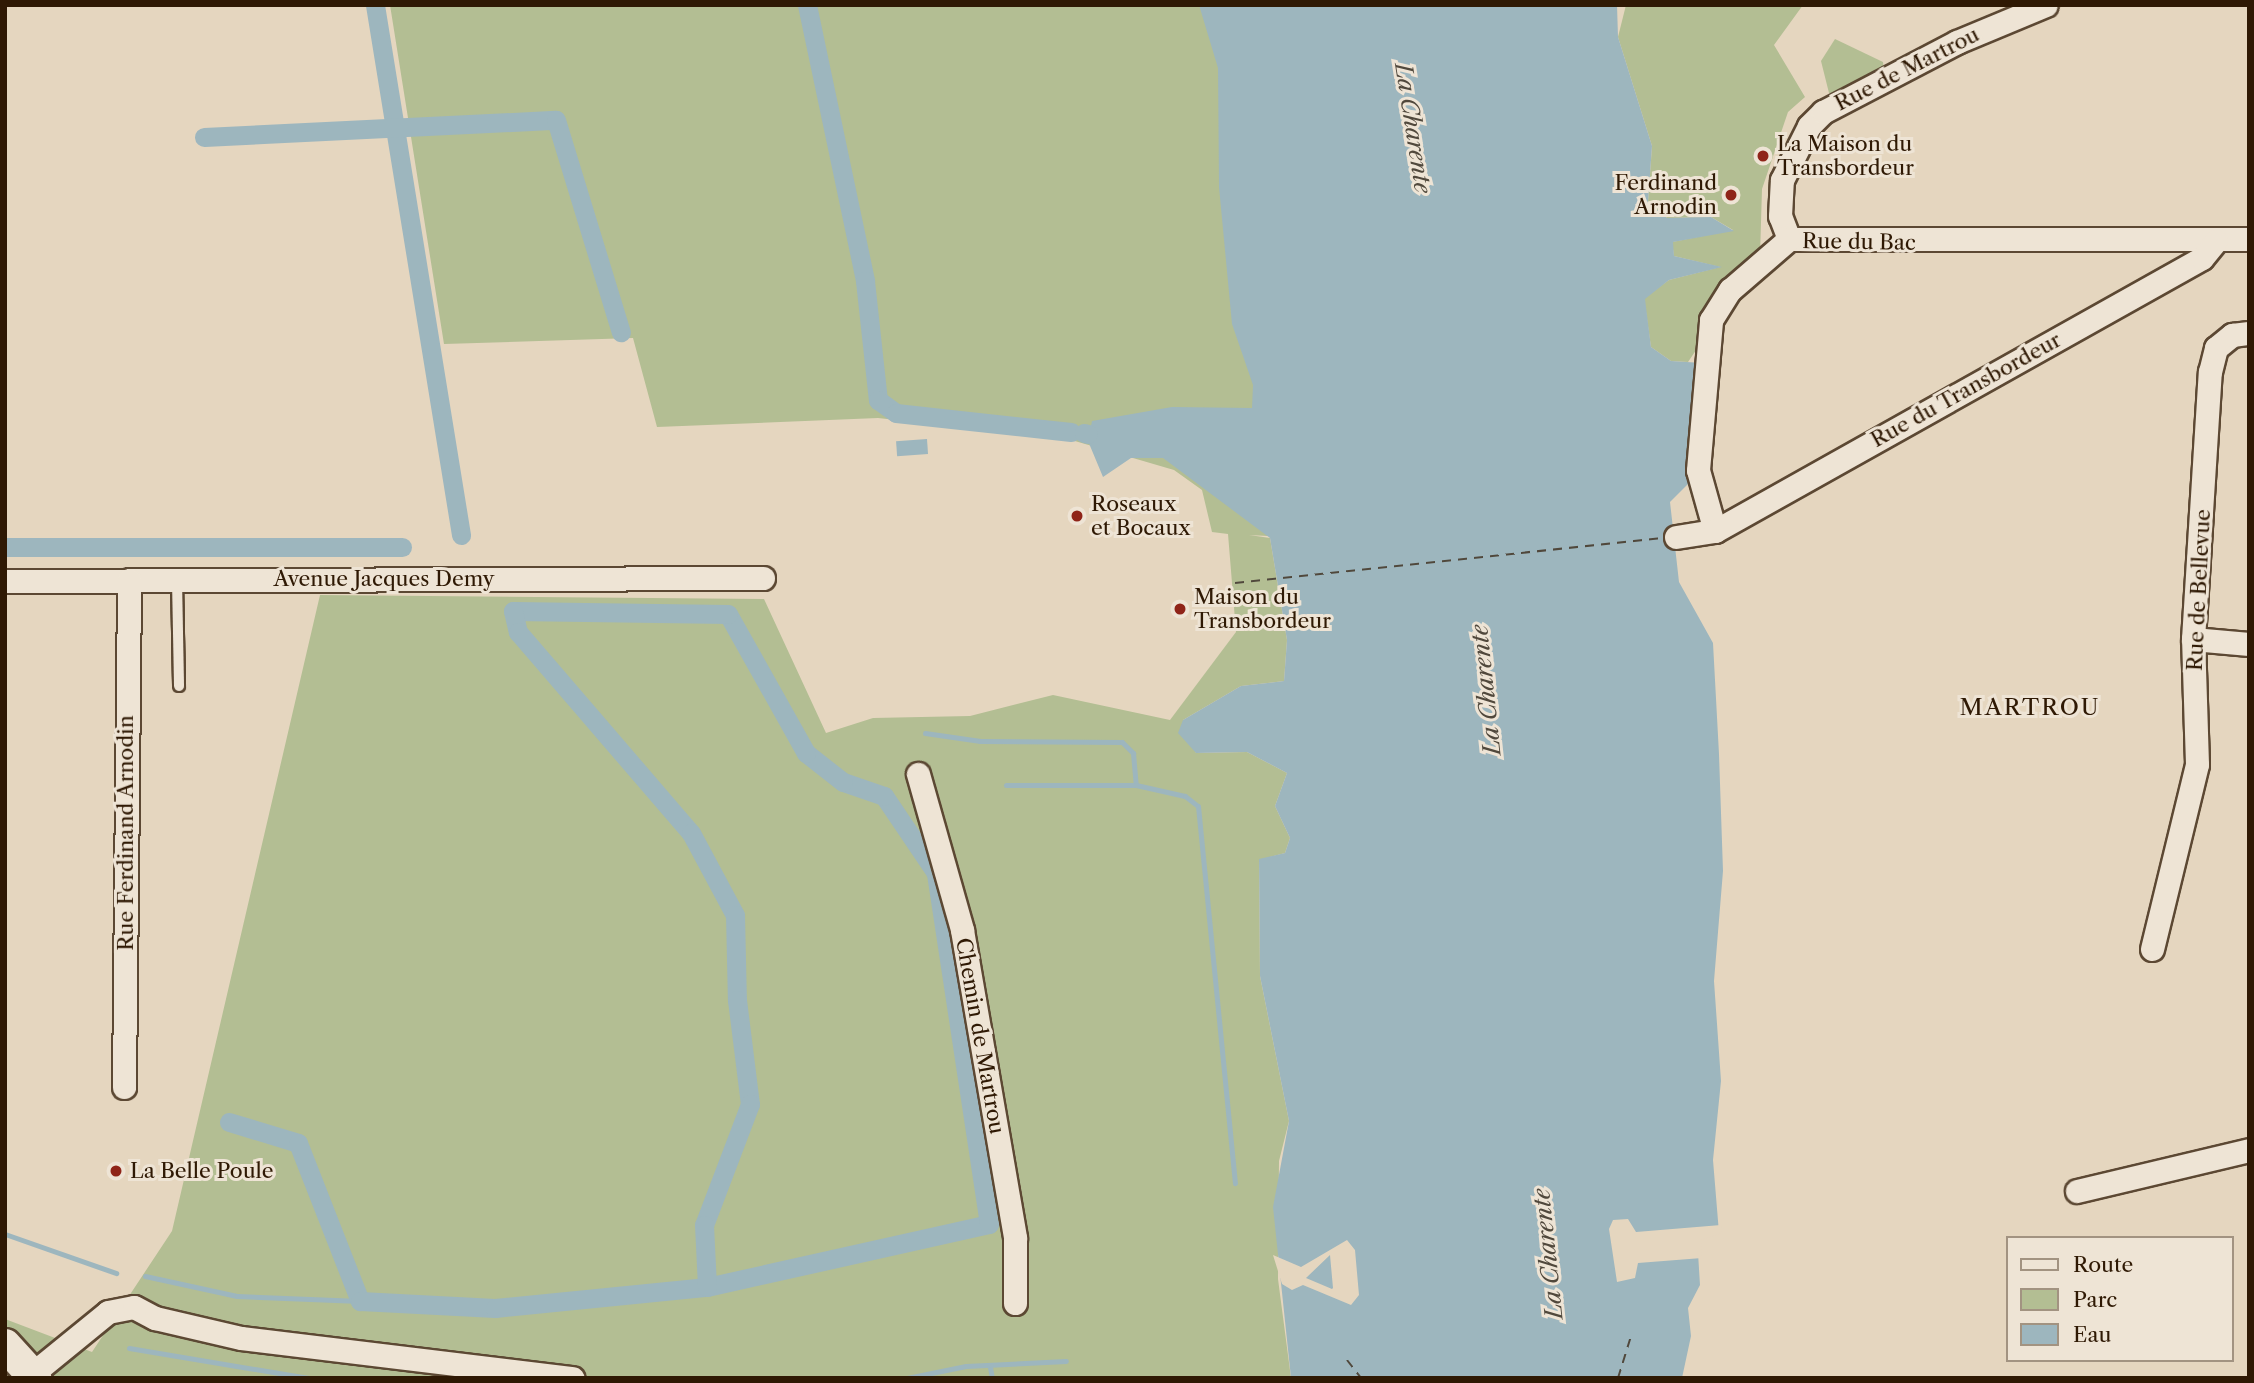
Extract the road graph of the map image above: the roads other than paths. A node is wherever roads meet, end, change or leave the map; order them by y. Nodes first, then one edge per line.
1 (2046, 5) edge
2 (1789, 239) junction
3 (2249, 240) edge
4 (2216, 241) junction
5 (2249, 333) edge
6 (1715, 531) junction
7 (1676, 537) dead end
8 (763, 578) dead end
9 (129, 580) junction
10 (177, 580) junction
11 (5, 581) edge
12 (2193, 639) junction
13 (2249, 644) edge
14 (179, 686) dead end
15 (918, 774) dead end
16 (2152, 949) dead end
17 (124, 1087) dead end
18 (2249, 1150) edge
19 (2077, 1191) dead end
20 (1015, 1303) dead end
21 (5, 1345) edge
22 (33, 1376) edge
23 (573, 1378) edge

1 - 2 street, Rue de Martrou
2 - 4 street, Rue du Bac
2 - 6 street, Rue du Bac
3 - 4 street
4 - 6 street, Rue du Transbordeur
5 - 12 street, Rue de Bellevue
6 - 7 street, Rue du Transbordeur
8 - 10 street, Avenue Jacques Demy
9 - 10 street, Avenue Jacques Demy
9 - 11 street, Avenue Jacques Demy
9 - 17 street, Rue Ferdinand Arnodin
10 - 14 lane
12 - 13 street
12 - 16 street, Rue de Bellevue
15 - 20 street, Chemin de Martrou
18 - 19 street
21 - 22 main road
22 - 23 street

